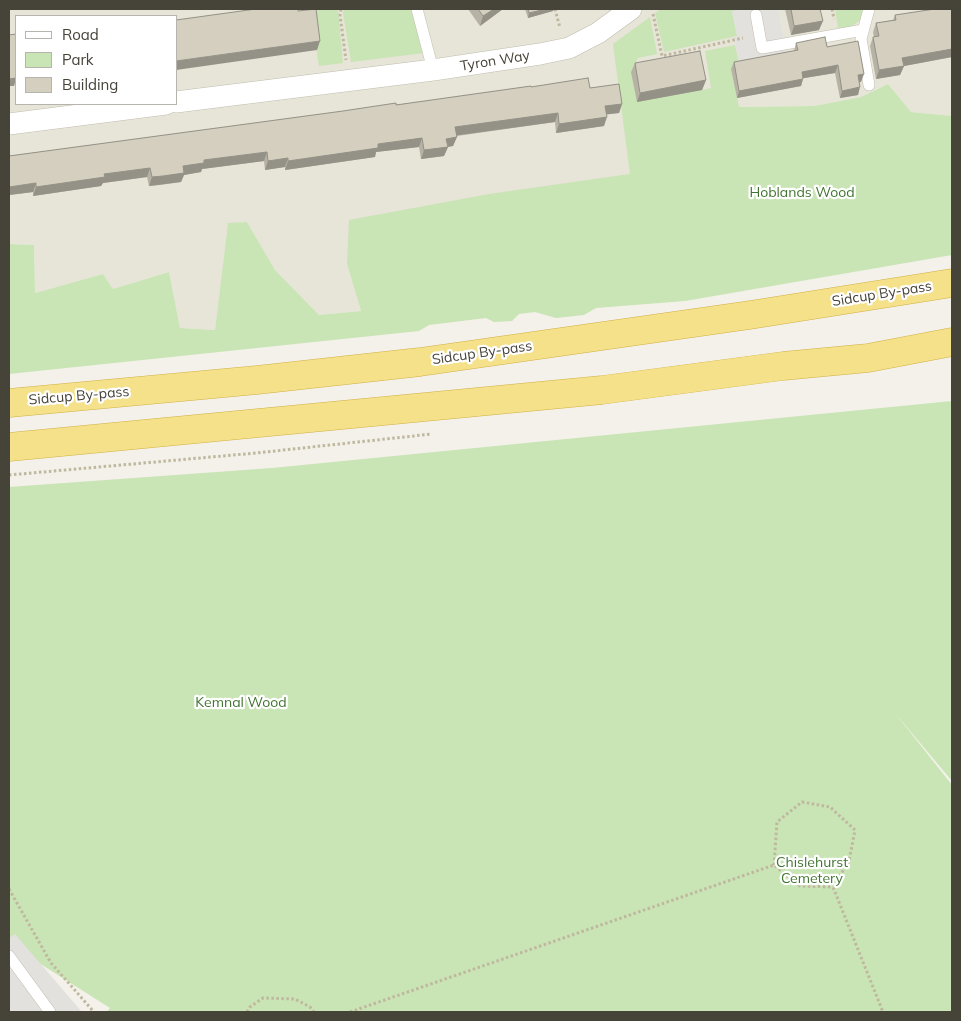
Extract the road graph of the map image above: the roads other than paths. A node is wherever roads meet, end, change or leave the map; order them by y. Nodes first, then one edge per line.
1 (417, 9) edge
2 (631, 9) edge
3 (869, 9) edge
4 (756, 15) dead end
5 (863, 30) junction
6 (433, 70) junction
7 (869, 86) dead end
8 (178, 102) edge
9 (158, 105) edge
10 (9, 124) edge
11 (952, 283) edge
12 (952, 342) edge
13 (9, 402) edge
14 (9, 446) edge
15 (9, 956) edge
16 (50, 1012) edge

1 - 6 lane
2 - 6 street, Tyron Way
3 - 5 lane
4 - 5 lane
5 - 7 lane
6 - 8 street, Tyron Way
9 - 10 street
11 - 13 highway, Sidcup By-pass
12 - 14 highway
15 - 16 lane

